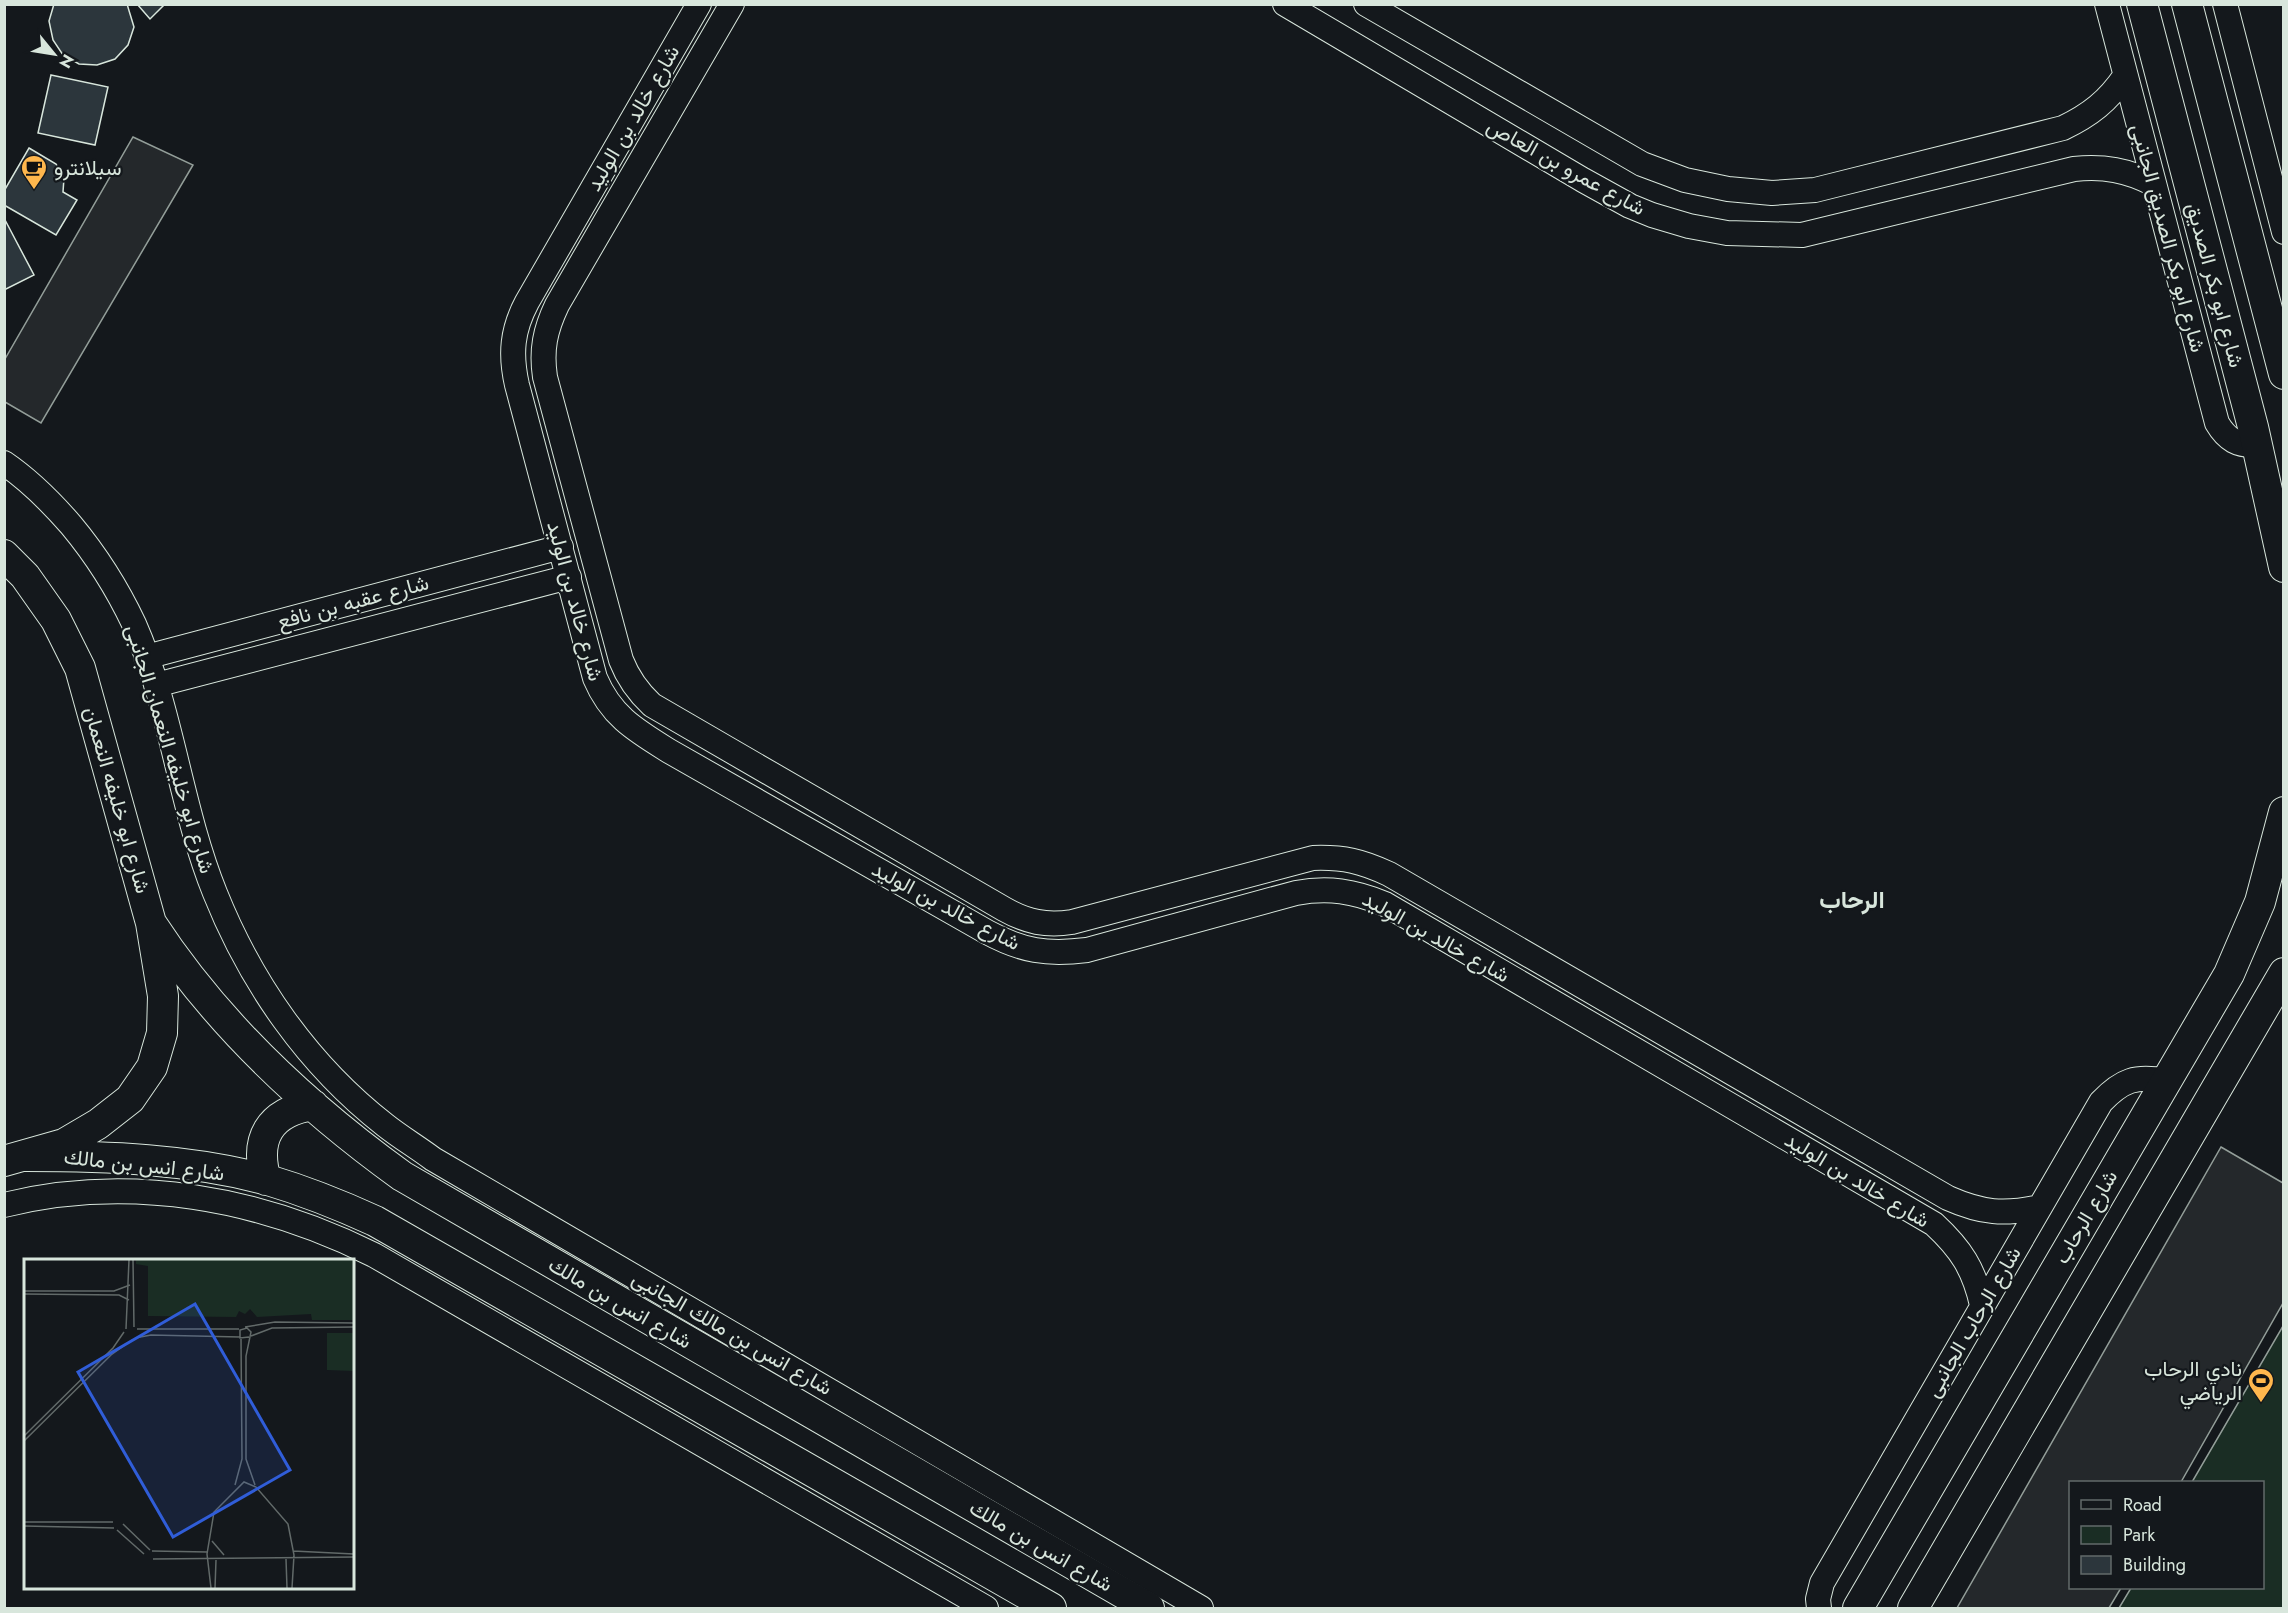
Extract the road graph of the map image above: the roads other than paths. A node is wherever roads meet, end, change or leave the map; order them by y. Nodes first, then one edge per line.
1 (699, 4) edge
2 (732, 4) edge
3 (1285, 4) edge
4 (1366, 4) edge
5 (2107, 4) edge
6 (2142, 4) edge
7 (2187, 4) edge
8 (2225, 4) edge
9 (2125, 76) junction
10 (2154, 184) junction
11 (2283, 232) edge
12 (2283, 374) edge
13 (2257, 446) junction
14 (4, 463) edge
15 (561, 548) junction
16 (4, 555) edge
17 (2283, 567) edge
18 (569, 577) junction
19 (146, 657) junction
20 (156, 685) junction
21 (813, 799) junction
22 (2283, 812) edge
23 (797, 824) junction
24 (1132, 906) junction
25 (151, 923) junction
26 (1139, 936) junction
27 (2283, 973) edge
28 (288, 1026) joint
29 (1706, 1057) junction
30 (2166, 1081) junction
31 (1691, 1082) junction
32 (312, 1105) junction
33 (15, 1158) edge
34 (266, 1180) junction
35 (4, 1205) edge
36 (2040, 1207) junction
37 (1982, 1305) junction
38 (986, 1608) edge
39 (1051, 1608) edge
40 (1149, 1608) edge
41 (1201, 1608) edge
42 (1819, 1608) edge
43 (1858, 1608) edge
44 (1914, 1608) edge

1 - 15 street, شارع خالد بن الوليد
2 - 21 street, شارع خالد بن الوليد
3 - 10 street, شارع عمرو بن العاص
4 - 9 street, شارع عمرو بن العاص
5 - 9 street, شارع ابو بكر الصديق الجانبى
6 - 13 street, شارع ابو بكر الصديق
7 - 12 street, شارع ابو بكر الصديق
8 - 11 street
9 - 10 street, شارع ابو بكر الصديق الجانبى
10 - 13 street, شارع ابو بكر الصديق الجانبى
13 - 17 street, شارع ابو بكر الصديق
14 - 19 street, شارع ابو خليفه النعمان الجانبى
15 - 18 street, شارع خالد بن الوليد
15 - 19 street, شارع عقبه بن نافع
16 - 25 street, شارع ابو خليفه النعمان
18 - 20 street, شارع عقبه بن نافع
18 - 23 street, شارع خالد بن الوليد
19 - 20 street, شارع ابو خليفه النعمان الجانبى
20 - 28 street, شارع ابو خليفه النعمان الجانبى
21 - 23 street
21 - 24 street, شارع خالد بن الوليد
22 - 30 street, شارع الرحاب
23 - 26 street, شارع خالد بن الوليد
24 - 26 street
24 - 29 street, شارع خالد بن الوليد
25 - 32 street, شارع انس بن مالك
25 - 33 street, شارع ابو خليفه النعمان
26 - 31 street, شارع خالد بن الوليد
27 - 44 street
28 - 41 street, شارع انس بن مالك الجانبى
29 - 31 street
29 - 36 street, شارع خالد بن الوليد
30 - 36 street, شارع الرحاب الجانبى
30 - 43 street, شارع الرحاب
31 - 37 street, شارع خالد بن الوليد
32 - 34 street
32 - 40 street, شارع انس بن مالك
33 - 34 street, شارع انس بن مالك
34 - 39 street, شارع انس بن مالك
35 - 38 street
36 - 37 street, شارع الرحاب الجانبى
37 - 42 street, شارع الرحاب الجانبى

